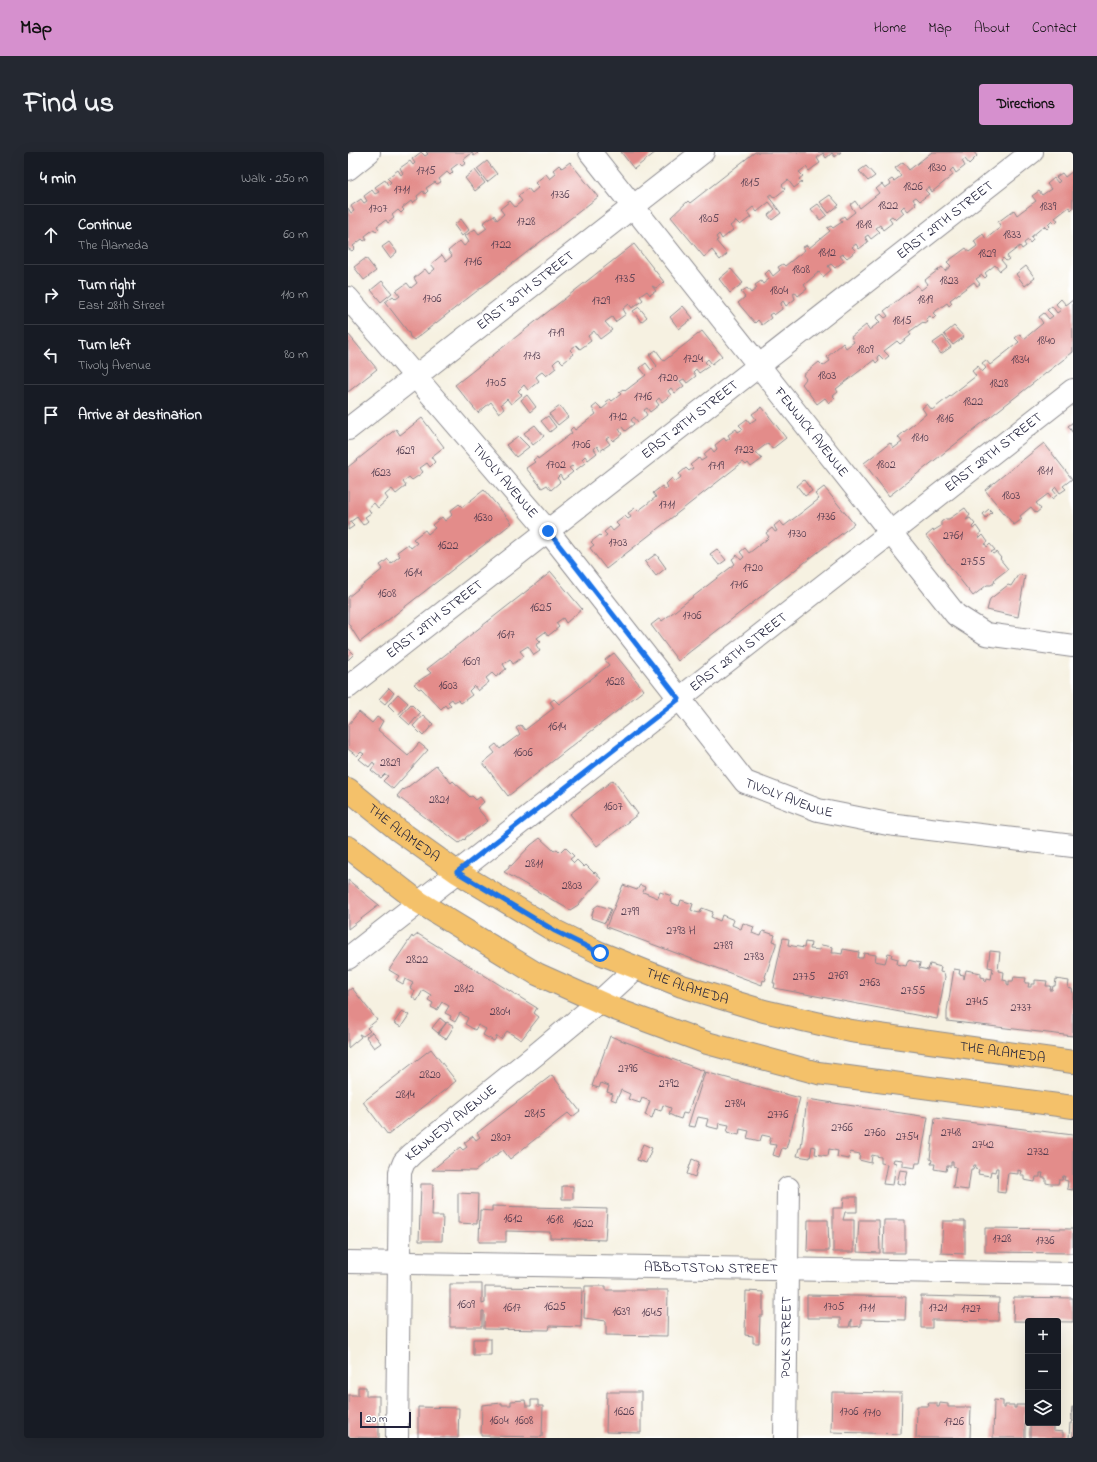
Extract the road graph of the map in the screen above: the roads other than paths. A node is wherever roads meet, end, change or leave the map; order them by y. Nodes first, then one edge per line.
1 (369, 152) edge
2 (590, 152) edge
3 (702, 152) edge
4 (1032, 152) edge
5 (348, 169) edge
6 (633, 206) junction
7 (348, 298) edge
8 (759, 367) junction
9 (416, 376) junction
10 (1073, 390) edge
11 (348, 429) edge
12 (548, 531) junction
13 (890, 533) junction
14 (1073, 646) edge
15 (348, 687) edge
16 (679, 699) junction
17 (348, 789) edge
18 (1073, 846) edge
19 (348, 847) edge
20 (457, 872) junction
21 (419, 902) junction
22 (348, 958) edge
23 (636, 968) junction
24 (599, 1002) junction
25 (1073, 1062) edge
26 (1073, 1107) edge
27 (788, 1188) dead end
28 (348, 1262) edge
29 (399, 1263) junction
30 (787, 1269) junction
31 (1073, 1274) edge
32 (397, 1438) edge
33 (785, 1438) edge

1 - 5 street
2 - 6 street, FENWICK AVENUE
3 - 6 street, EAST 30TH STREET
4 - 8 street, EAST 29TH STREET
6 - 8 street, FENWICK AVENUE
6 - 9 street, EAST 30TH STREET
7 - 9 street, TIVOLY AVENUE
8 - 12 street, EAST 29TH STREET
8 - 13 street, FENWICK AVENUE
9 - 11 street, EAST 30TH STREET
9 - 12 street, TIVOLY AVENUE
10 - 13 street, EAST 28TH STREET
12 - 15 street, EAST 29TH STREET
12 - 16 street, TIVOLY AVENUE
13 - 14 street, FENWICK AVENUE
13 - 16 street, EAST 28TH STREET
16 - 18 street, TIVOLY AVENUE
16 - 20 street, EAST 28TH STREET
17 - 20 main road, THE ALAMEDA
19 - 21 main road
20 - 21 street, EAST 28TH STREET
20 - 23 main road, THE ALAMEDA
21 - 22 street, EAST 28TH STREET
21 - 24 main road
23 - 24 street, KENNEDY AVENUE
23 - 25 main road, THE ALAMEDA
24 - 26 main road
24 - 29 street, KENNEDY AVENUE
27 - 30 street, POLK STREET
28 - 29 street, ABBOTSTON STREET
29 - 30 street, ABBOTSTON STREET
29 - 32 street, KENNEDY AVENUE
30 - 31 street, ABBOTSTON STREET
30 - 33 street, POLK STREET

